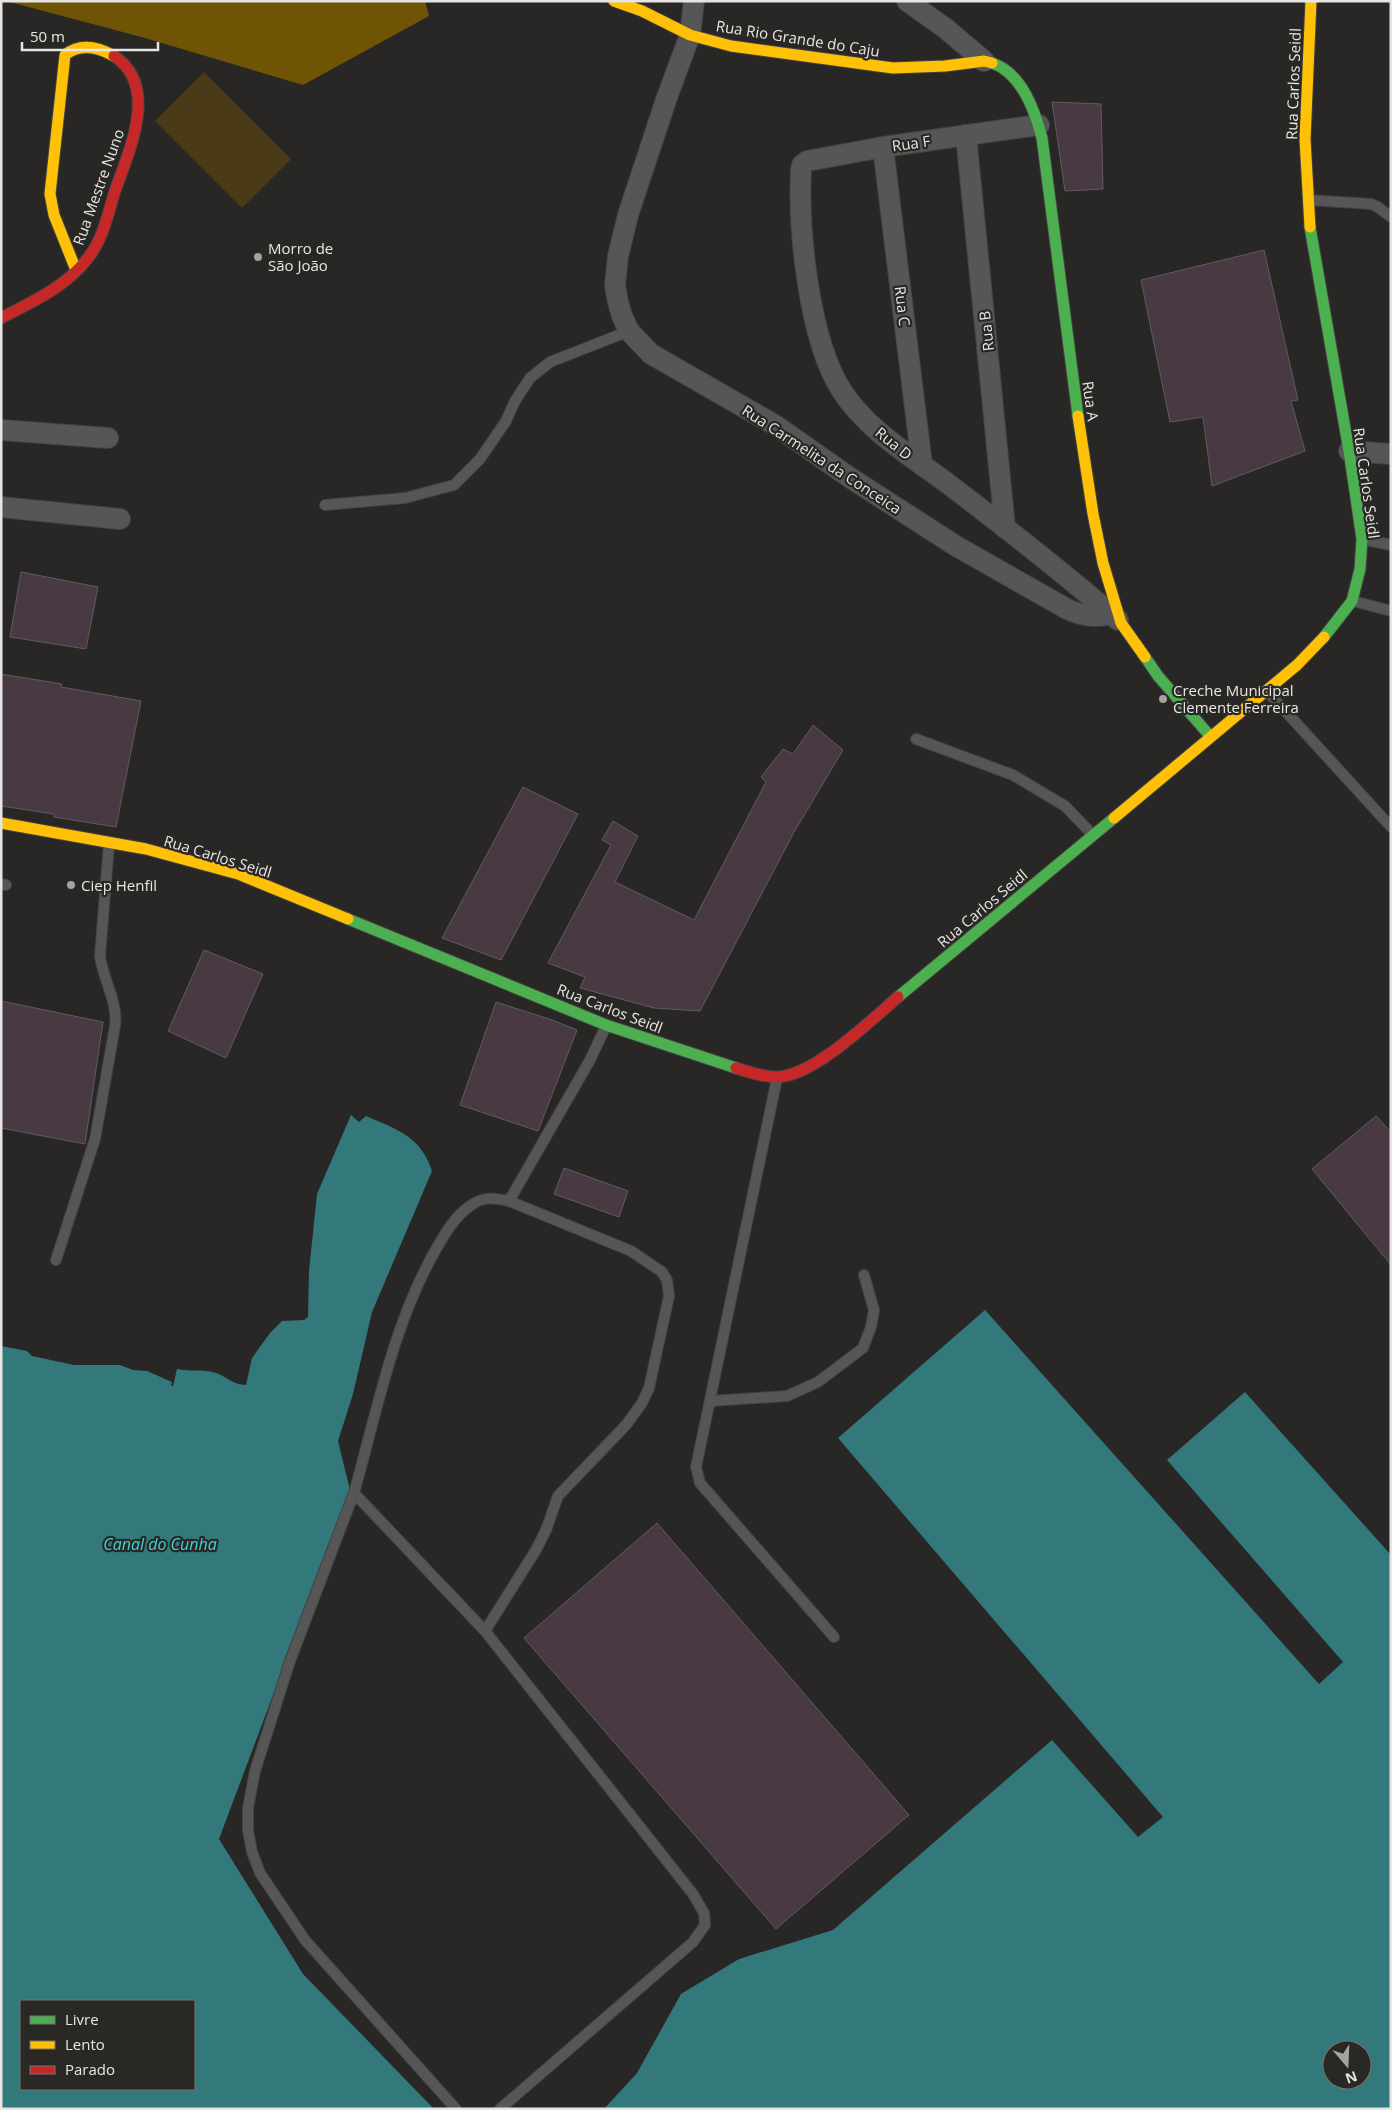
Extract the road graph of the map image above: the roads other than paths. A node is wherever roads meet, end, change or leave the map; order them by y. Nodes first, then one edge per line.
1 (614, 1) edge
2 (694, 1) edge
3 (907, 1) edge
4 (1311, 1) edge
5 (690, 35) junction
6 (984, 61) junction
7 (1038, 125) junction
8 (966, 135) junction
9 (883, 148) junction
10 (800, 182) joint
11 (1308, 199) junction
12 (1391, 217) edge
13 (76, 270) junction
14 (1, 318) edge
15 (629, 331) junction
16 (1, 430) edge
17 (108, 438) dead end
18 (1349, 451) junction
19 (1391, 454) edge
20 (922, 465) junction
21 (324, 505) dead end
22 (1, 507) edge
23 (120, 519) dead end
24 (1005, 528) junction
25 (1362, 539) junction
26 (1391, 545) edge
27 (1352, 600) junction
28 (1391, 611) edge
29 (1116, 619) junction
30 (1267, 690) junction
31 (1210, 736) junction
32 (916, 739) dead end
33 (1, 823) edge
34 (1391, 827) edge
35 (1093, 834) junction
36 (110, 843) junction
37 (606, 1025) junction
38 (777, 1077) junction
39 (509, 1201) junction
40 (56, 1260) dead end
41 (864, 1275) dead end
42 (710, 1401) junction
43 (354, 1492) junction
44 (485, 1631) junction
45 (834, 1637) dead end
46 (456, 2109) edge
47 (500, 2109) edge

1 - 5 street, Rua Rio Grande do Caju
2 - 5 street, Rua Carmelita da Conceica
3 - 6 street
4 - 11 street, Rua Carlos Seidl
5 - 6 street, Rua Rio Grande do Caju
5 - 15 street, Rua Carmelita da Conceica
6 - 7 street, Rua A
7 - 8 street, Rua F
7 - 29 street, Rua A
8 - 9 street, Rua F
8 - 24 street, Rua B
9 - 10 street, Rua F
9 - 20 street, Rua C
10 - 20 street, Rua D
11 - 12 lane
11 - 18 street, Rua Carlos Seidl
13 - 13 street, Rua Mestre Nuno
13 - 14 street, Rua Mestre Nuno
15 - 21 lane
15 - 29 street, Rua Carmelita da Conceica
16 - 17 street
18 - 19 street
18 - 25 street, Rua Carlos Seidl
20 - 24 street, Rua D
22 - 23 street
24 - 29 street, Rua D
25 - 26 lane
25 - 27 street, Rua Carlos Seidl
27 - 28 lane
27 - 30 street, Rua Carlos Seidl
29 - 31 street, Rua A
30 - 31 street, Rua Carlos Seidl
30 - 34 lane
31 - 35 street, Rua Carlos Seidl
32 - 35 lane
33 - 36 street, Rua Carlos Seidl
35 - 38 street, Rua Carlos Seidl
36 - 37 street, Rua Carlos Seidl
36 - 40 lane
37 - 38 street, Rua Carlos Seidl
37 - 39 lane
38 - 42 lane
39 - 43 lane
39 - 44 lane
41 - 42 lane
42 - 45 lane
43 - 44 lane
43 - 46 lane
44 - 47 lane

